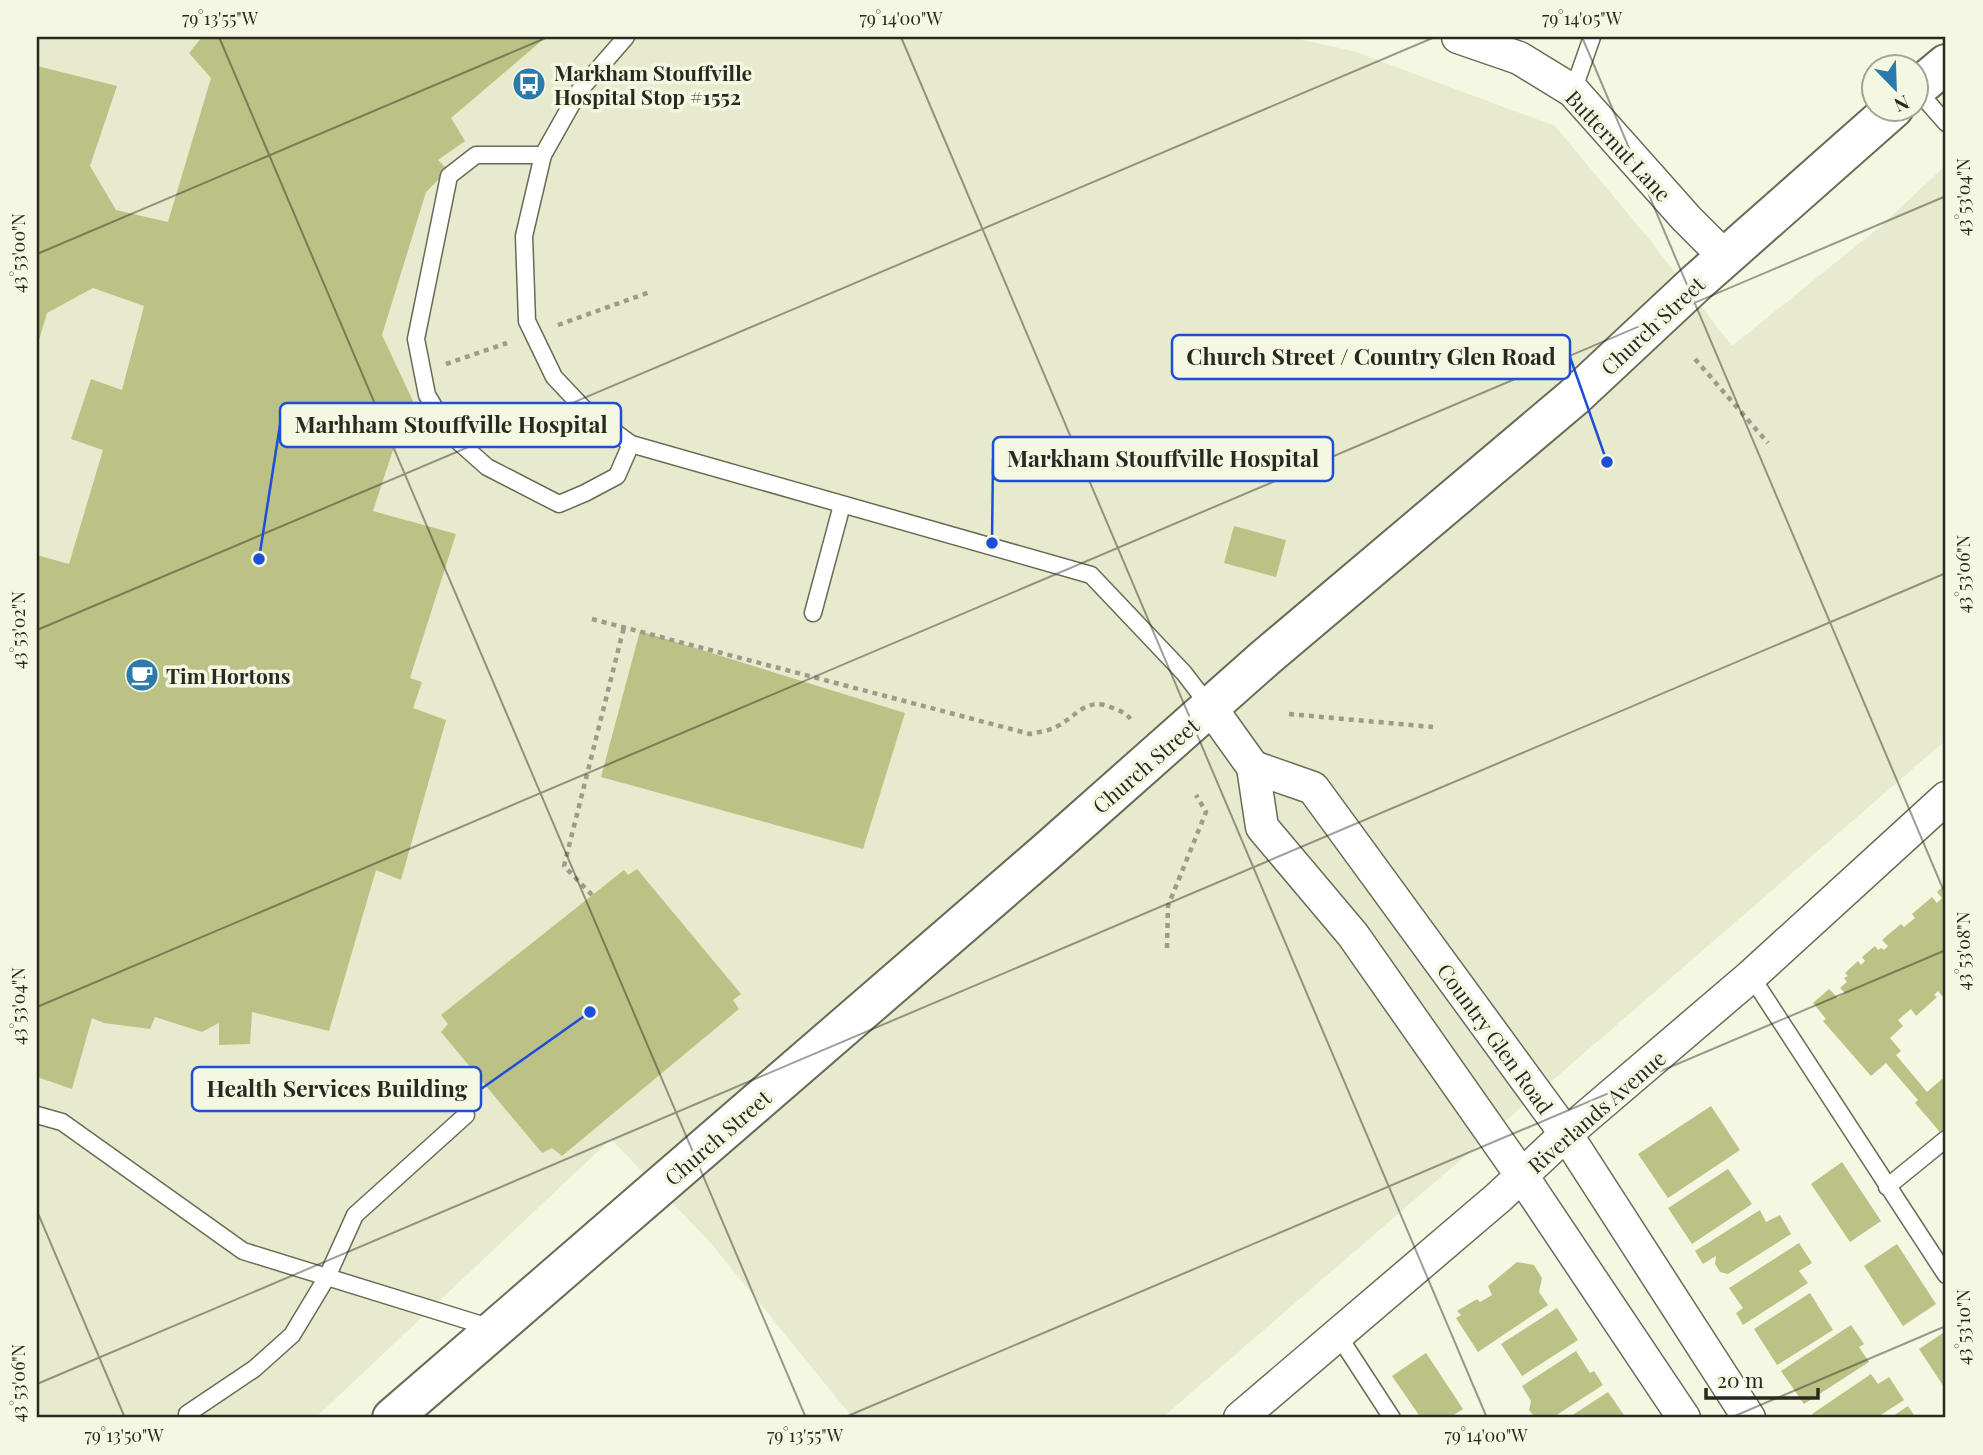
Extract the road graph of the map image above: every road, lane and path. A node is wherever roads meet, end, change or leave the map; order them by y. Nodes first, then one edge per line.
1 (626, 37) edge
2 (1458, 37) edge
3 (1592, 37) edge
4 (1946, 64) edge
5 (1930, 77) edge
6 (1573, 92) junction
7 (1930, 105) edge
8 (1878, 122) edge
9 (1946, 123) edge
10 (543, 155) junction
11 (1726, 258) junction
12 (1695, 359) dead end
13 (1768, 443) dead end
14 (631, 444) junction
15 (842, 505) junction
16 (813, 613) dead end
17 (592, 618) dead end
18 (624, 627) junction
19 (1210, 708) junction
20 (1289, 714) dead end
21 (1132, 721) dead end
22 (1433, 727) dead end
23 (1253, 767) junction
24 (1196, 795) dead end
25 (1946, 798) edge
26 (592, 895) dead end
27 (1167, 948) dead end
28 (1751, 976) junction
29 (37, 1115) edge
30 (466, 1115) dead end
31 (1566, 1134) junction
32 (1946, 1139) edge
33 (1522, 1176) junction
34 (1888, 1187) junction
35 (1946, 1275) edge
36 (327, 1277) junction
37 (496, 1329) junction
38 (1338, 1335) junction
39 (187, 1414) dead end
40 (392, 1418) edge
41 (1240, 1418) edge
42 (1392, 1418) edge
43 (1684, 1418) edge
44 (1749, 1418) edge

1 - 10 lane
2 - 6 street, Butternut Lane
3 - 6 lane
4 - 5 street
6 - 11 street, Butternut Lane
7 - 9 lane
8 - 11 street, Church Street
10 - 14 lane
10 - 14 lane
11 - 19 street, Church Street
12 - 13 path
14 - 15 lane
15 - 16 lane
15 - 19 lane
17 - 18 path
18 - 21 path
18 - 26 path
19 - 23 street
19 - 37 street, Church Street
20 - 22 path
23 - 31 street, Country Glen Road
23 - 33 street
24 - 27 path
25 - 28 street, Riverlands Avenue
28 - 31 street, Riverlands Avenue
28 - 34 lane
29 - 36 lane
30 - 36 lane
31 - 33 street, Riverlands Avenue
31 - 44 street, Country Glen Road
32 - 34 lane
33 - 38 street, Riverlands Avenue
33 - 43 street
34 - 35 lane
36 - 37 lane
36 - 39 lane
37 - 40 street, Church Street
38 - 41 street, Riverlands Avenue
38 - 42 lane

